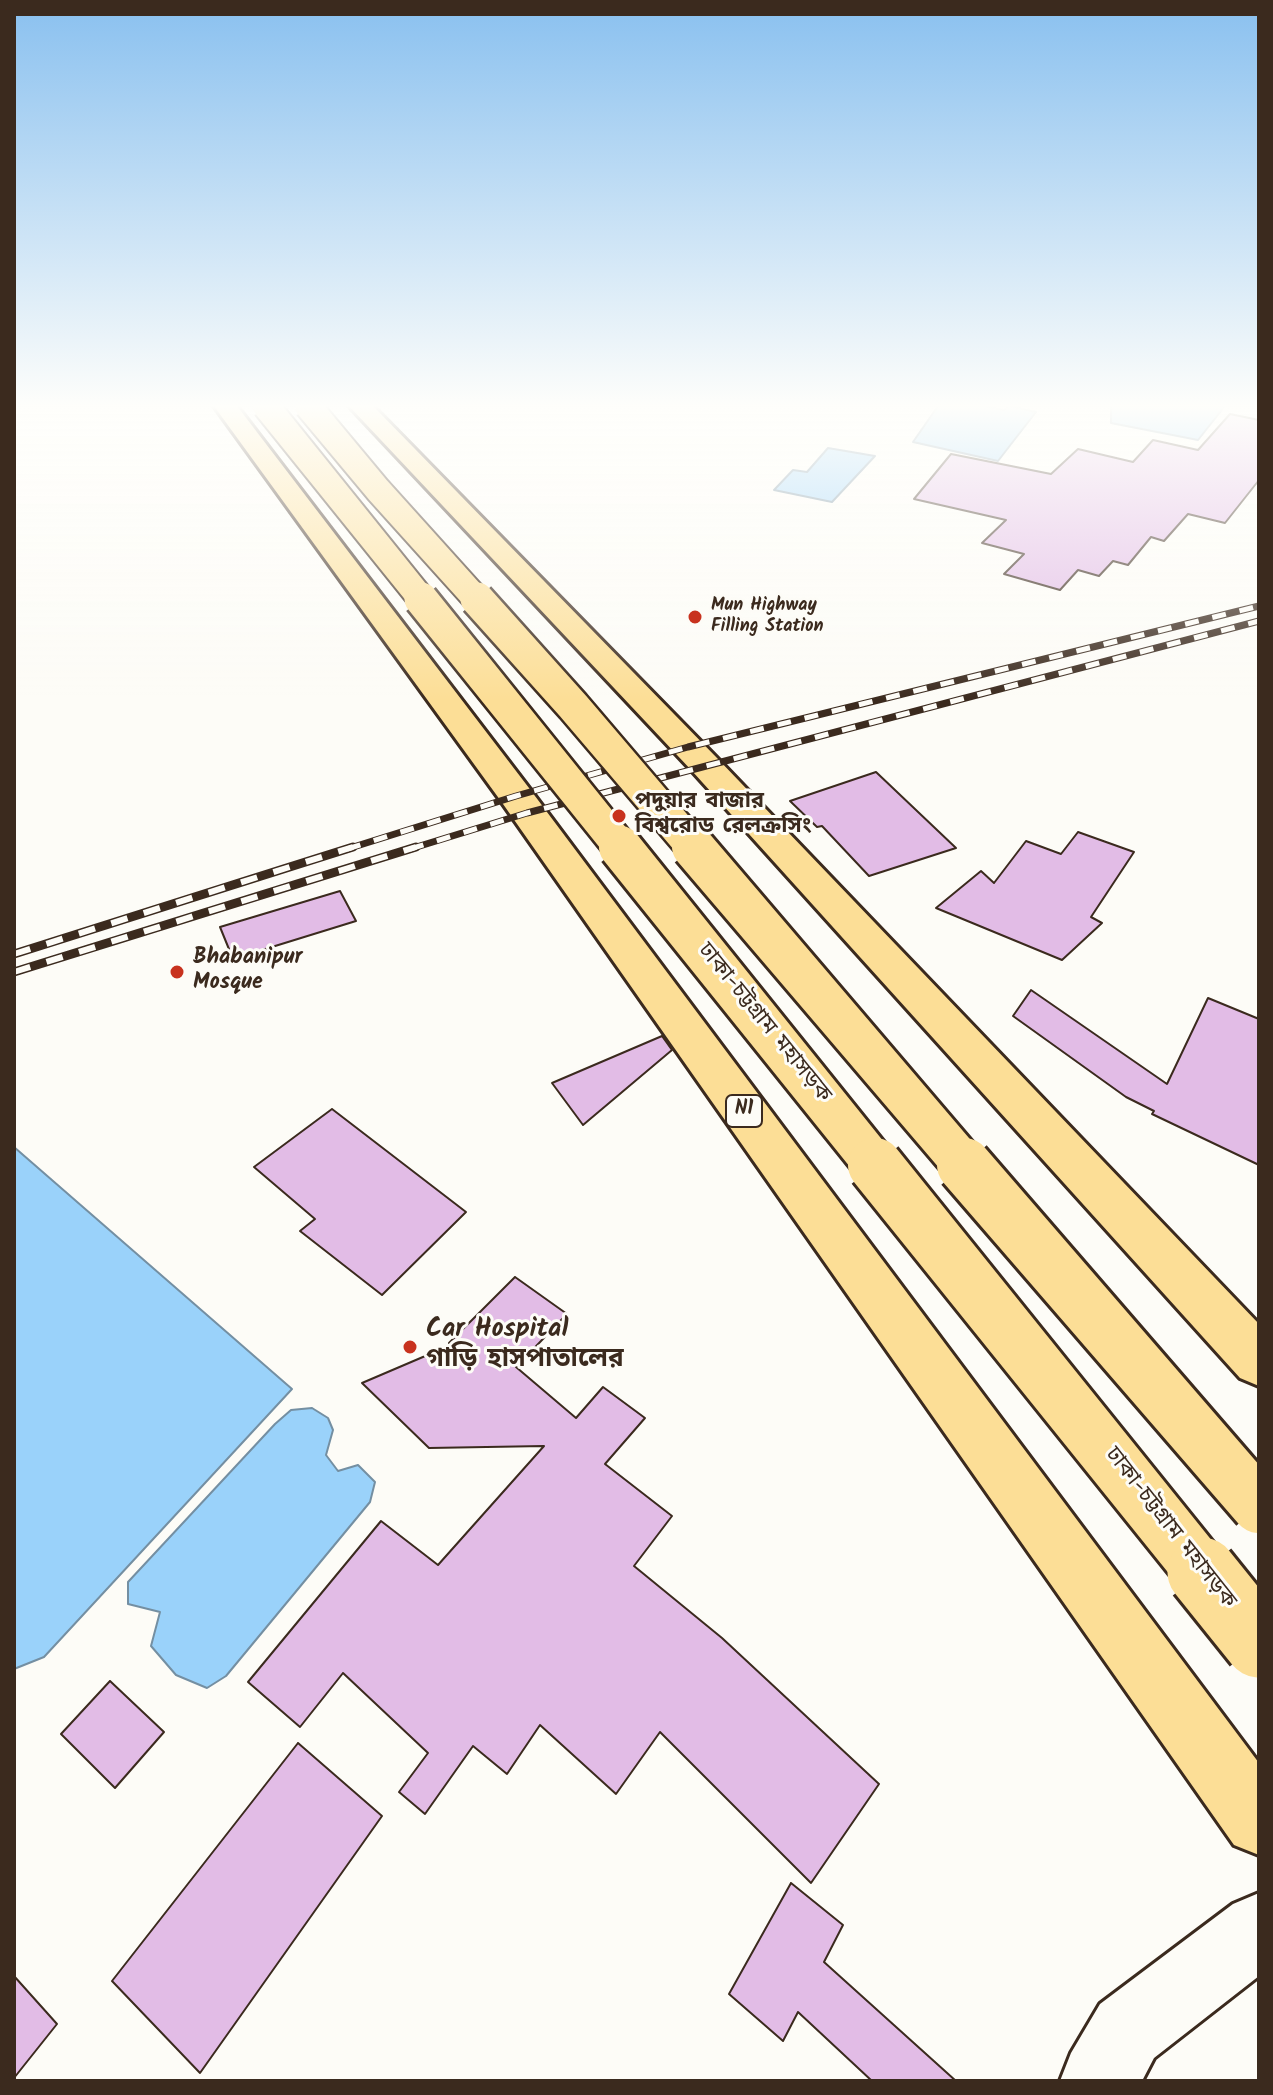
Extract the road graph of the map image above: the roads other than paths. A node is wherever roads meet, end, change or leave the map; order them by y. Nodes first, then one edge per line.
1 (298, 504) edge
2 (344, 504) edge
3 (390, 504) edge
4 (454, 504) edge
5 (1259, 1361) edge
6 (1259, 1506) edge
7 (1259, 1643) edge
8 (1259, 1820) edge
9 (1259, 1930) edge
10 (1099, 2081) edge

1 - 8 highway, N1
2 - 7 highway, ঢাকা-চট্টগ্রাম মহাসড়ক, bridge
3 - 6 highway, bridge
4 - 5 highway
9 - 10 street

